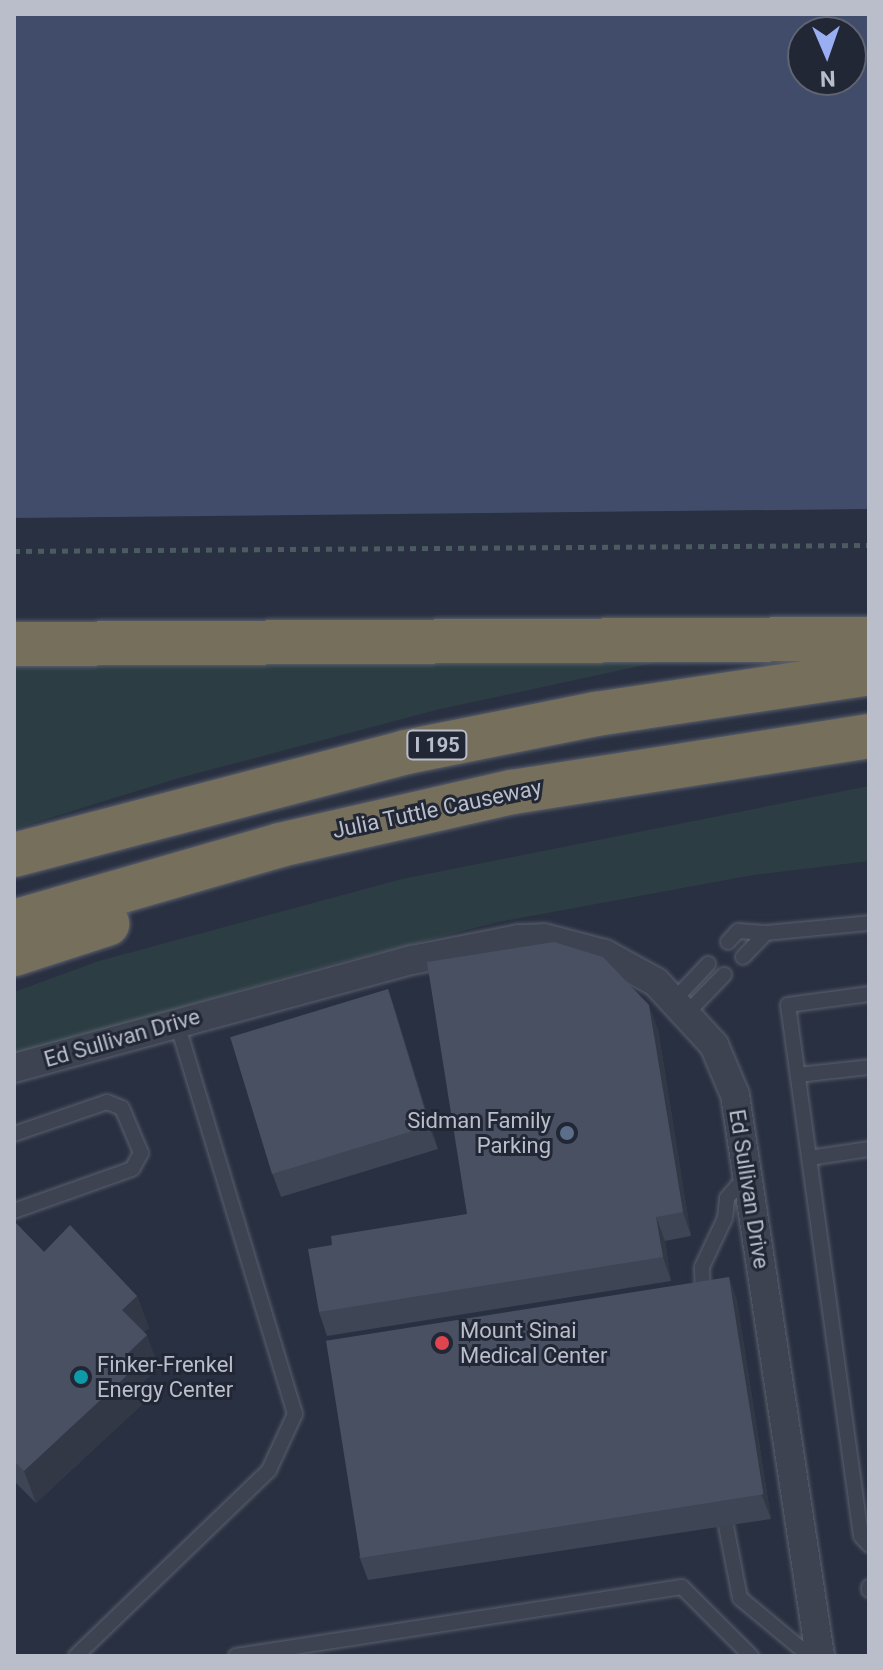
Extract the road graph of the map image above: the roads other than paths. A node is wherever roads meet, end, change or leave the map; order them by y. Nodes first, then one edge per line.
1 (869, 639) edge
2 (14, 644) edge
3 (869, 673) edge
4 (869, 736) edge
5 (376, 821) junction
6 (14, 855) edge
7 (14, 922) edge
8 (869, 923) edge
9 (766, 933) junction
10 (728, 942) dead end
11 (14, 954) edge
12 (743, 957) dead end
13 (708, 964) dead end
14 (724, 975) dead end
15 (869, 994) edge
16 (682, 1005) junction
17 (177, 1022) junction
18 (869, 1067) edge
19 (14, 1068) edge
20 (798, 1075) junction
21 (14, 1134) edge
22 (869, 1149) edge
23 (809, 1158) junction
24 (747, 1175) junction
25 (14, 1211) edge
26 (702, 1267) junction
27 (704, 1306) edge
28 (688, 1309) edge
29 (726, 1526) edge
30 (869, 1545) edge
31 (326, 1640) junction
32 (819, 1651) edge
33 (76, 1656) edge
34 (236, 1656) edge
35 (327, 1656) edge
36 (751, 1656) edge

1 - 2 highway
3 - 6 highway, I 195
4 - 5 highway, Julia Tuttle Causeway
5 - 7 highway, Julia Tuttle Causeway
5 - 11 highway
8 - 9 lane
9 - 10 lane
9 - 12 lane
13 - 16 lane
14 - 16 lane
15 - 20 lane
16 - 17 street, Ed Sullivan Drive
16 - 24 street, Ed Sullivan Drive
17 - 19 street, Ed Sullivan Drive
17 - 33 lane
18 - 20 lane
20 - 23 lane
21 - 25 lane
22 - 23 lane
23 - 30 lane
24 - 26 lane
24 - 32 street, Ed Sullivan Drive
26 - 27 lane
26 - 28 lane
29 - 32 lane
31 - 34 lane
31 - 35 lane
31 - 36 lane

